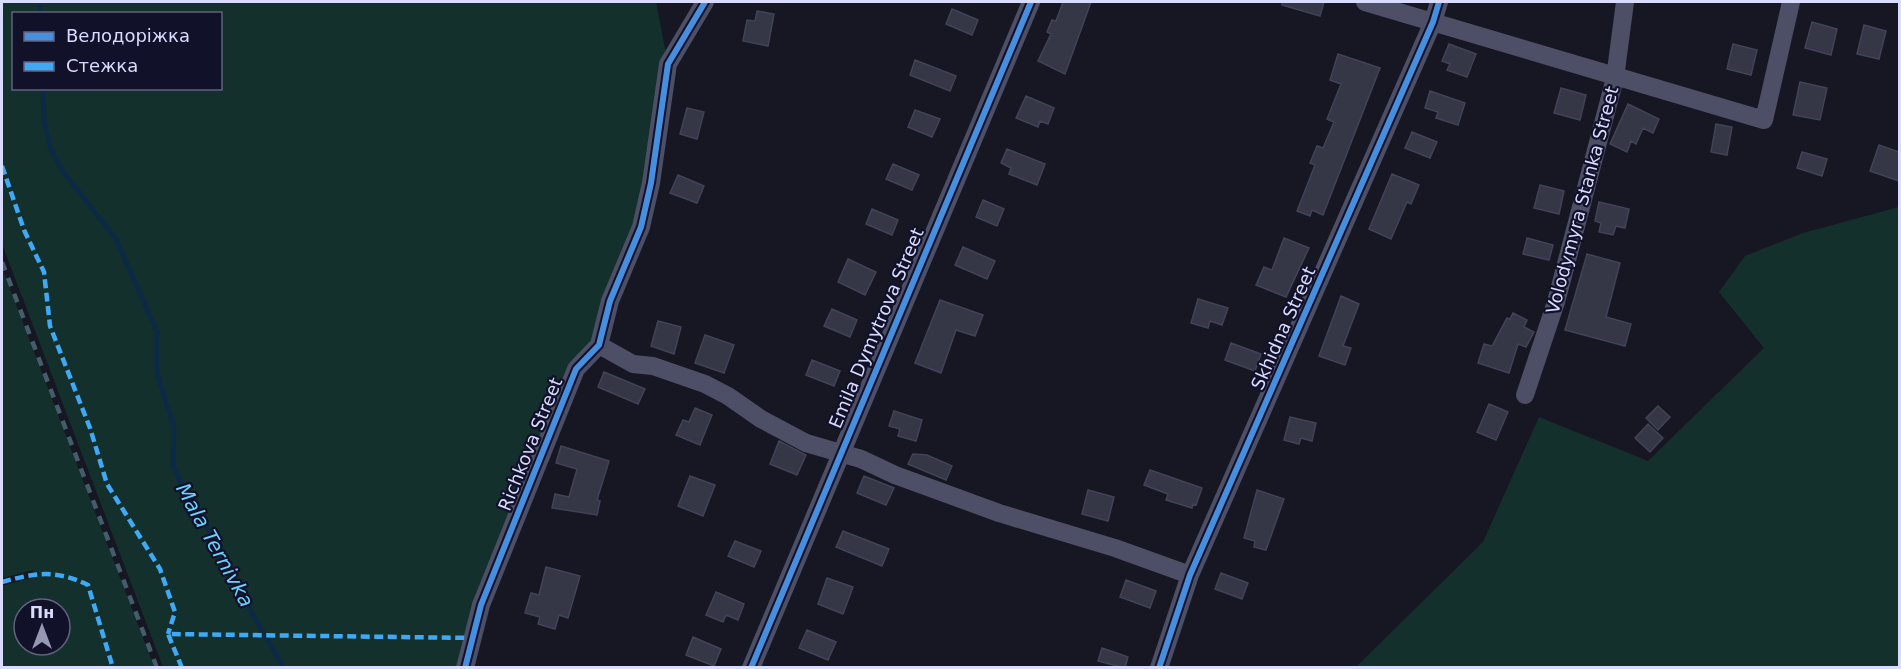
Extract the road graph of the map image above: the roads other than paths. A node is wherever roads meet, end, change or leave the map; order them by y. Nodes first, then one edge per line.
1 (705, 2) edge
2 (1030, 2) edge
3 (1365, 2) edge
4 (1439, 2) edge
5 (1625, 2) edge
6 (1791, 2) edge
7 (1433, 22) junction
8 (1615, 78) junction
9 (599, 345) junction
10 (1525, 395) dead end
11 (841, 453) junction
12 (1190, 575) junction
13 (465, 668) edge
14 (751, 668) edge
15 (1159, 668) edge

1 - 9 street, Richkova Street
2 - 11 street, Emila Dymytrova Street
3 - 7 street
4 - 7 street, Skhidna Street
5 - 8 street, Volodymyra Stanka Street
6 - 8 street
7 - 8 street
7 - 12 street, Skhidna Street
8 - 10 street, Volodymyra Stanka Street
9 - 11 street
9 - 13 street, Richkova Street
11 - 12 street
11 - 14 street, Emila Dymytrova Street
12 - 15 street, Skhidna Street

